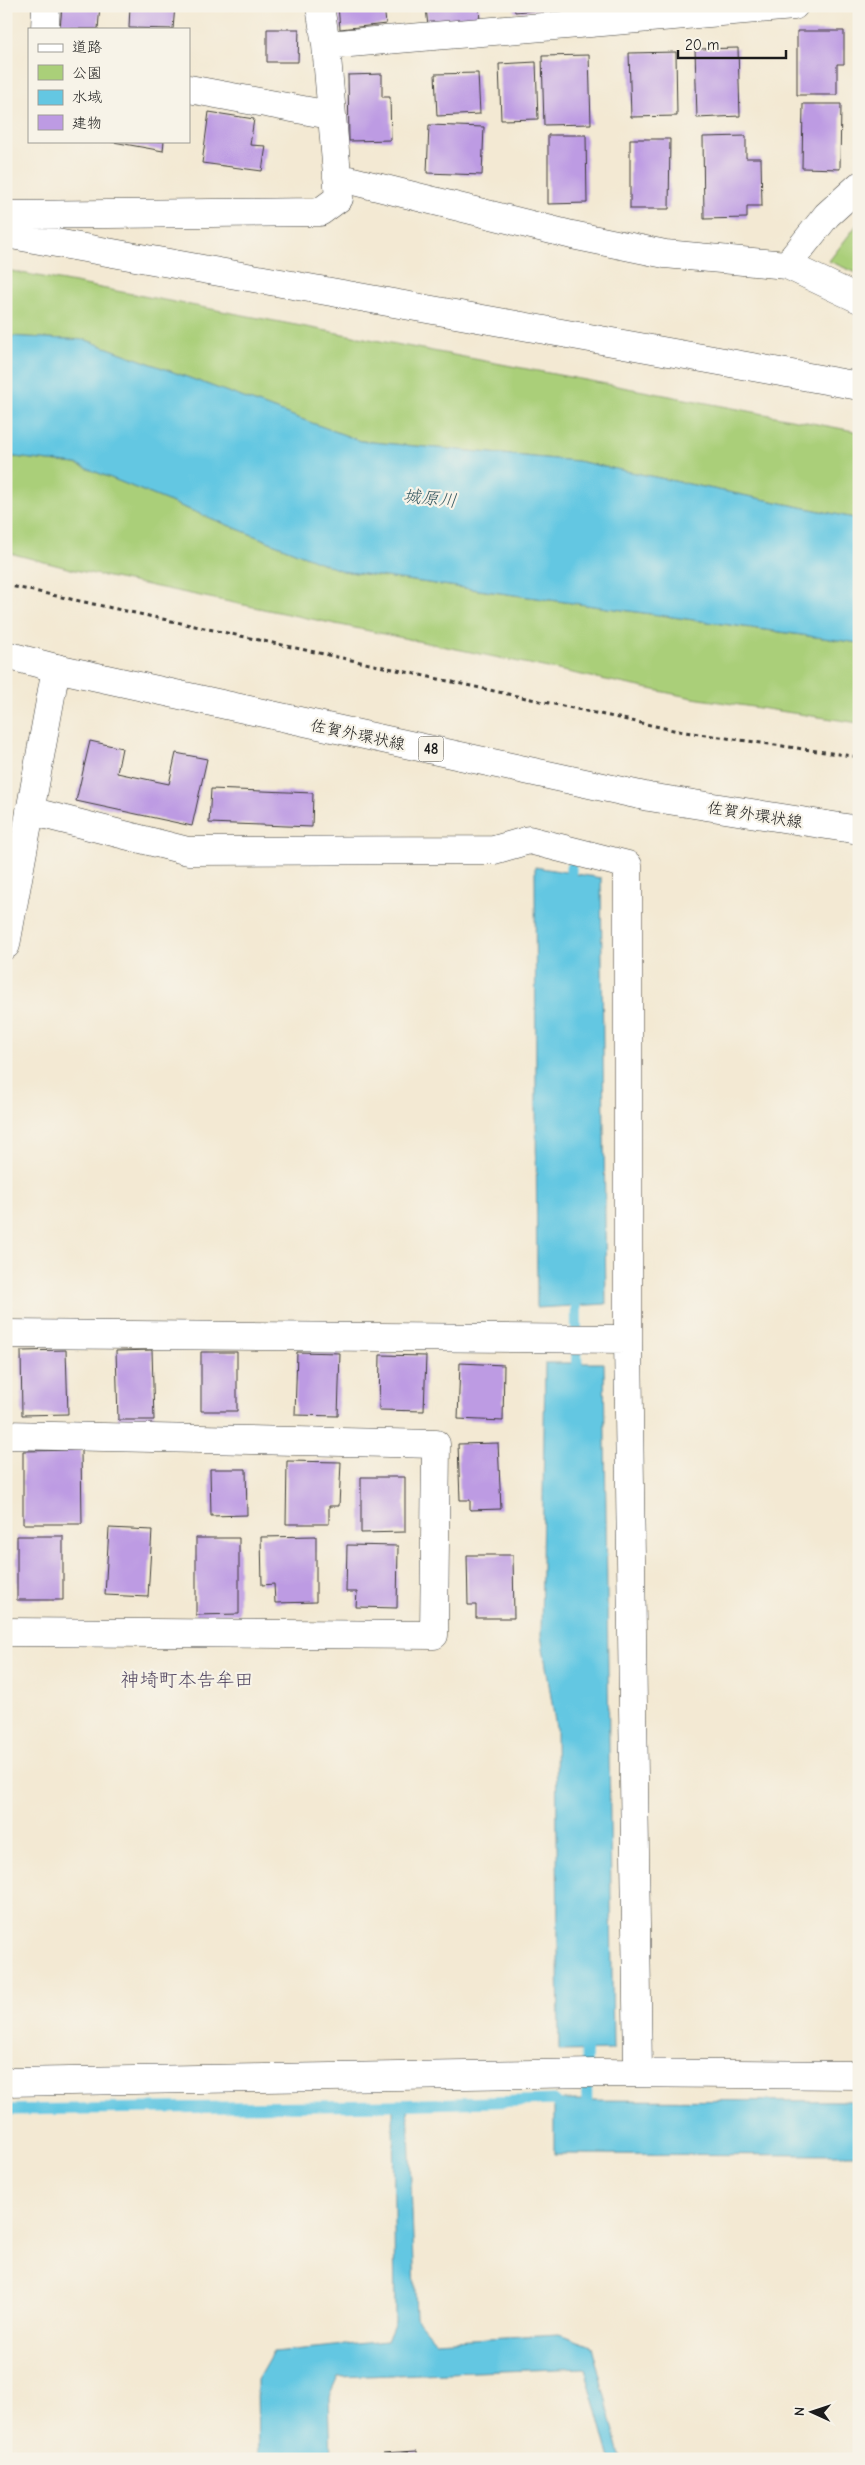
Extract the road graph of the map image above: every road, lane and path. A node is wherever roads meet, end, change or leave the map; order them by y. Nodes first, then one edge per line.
1 (46, 6) edge
2 (320, 6) edge
3 (794, 6) edge
4 (45, 28) edge
5 (326, 45) junction
6 (190, 89) edge
7 (330, 115) junction
8 (337, 177) junction
9 (859, 186) edge
10 (6, 215) edge
11 (6, 234) edge
12 (786, 265) junction
13 (859, 299) edge
14 (859, 386) edge
15 (6, 585) edge
16 (6, 655) edge
17 (56, 668) junction
18 (859, 757) edge
19 (30, 811) junction
20 (859, 830) edge
21 (6, 945) edge
22 (6, 1334) edge
23 (628, 1339) junction
24 (6, 1435) edge
25 (6, 1632) edge
26 (638, 2072) junction
27 (859, 2075) edge
28 (6, 2082) edge

1 - 4 street
2 - 5 street
3 - 5 street
5 - 7 street
6 - 7 street
7 - 8 street
8 - 10 street
8 - 12 street
9 - 12 street
11 - 14 street
12 - 13 street
15 - 18 path
16 - 17 street, 佐賀外環状線 / 48
17 - 19 street
17 - 20 street, 佐賀外環状線 / 48
19 - 21 street
19 - 23 street
22 - 23 street
23 - 26 street
24 - 25 street
26 - 27 street
26 - 28 street

